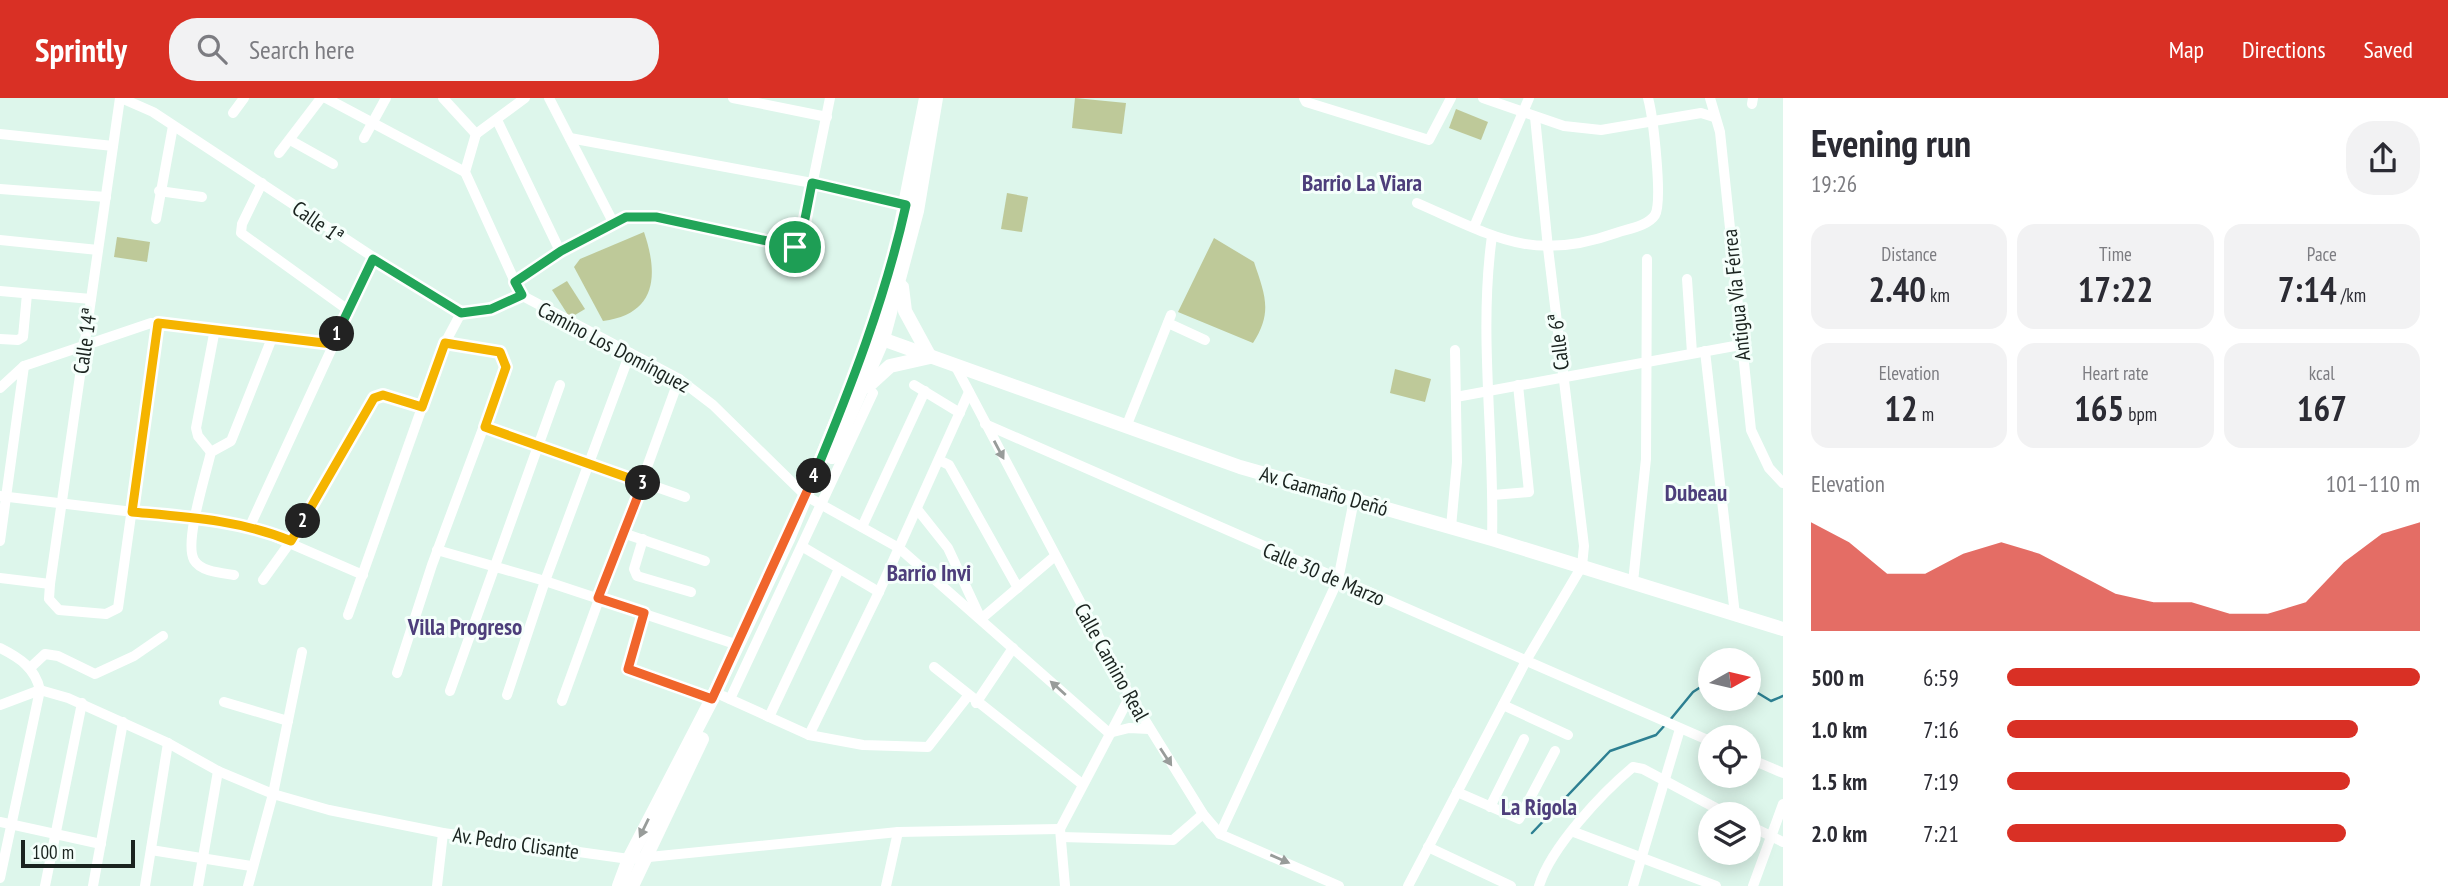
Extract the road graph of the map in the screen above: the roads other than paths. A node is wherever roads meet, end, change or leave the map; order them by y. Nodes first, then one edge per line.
1 (120, 98) edge
2 (244, 98) edge
3 (323, 98) edge
4 (386, 98) edge
5 (443, 98) edge
6 (526, 98) edge
7 (549, 98) edge
8 (733, 98) edge
9 (830, 98) edge
10 (926, 98) edge
11 (936, 98) edge
12 (1304, 98) edge
13 (1451, 98) edge
14 (1483, 98) edge
15 (1529, 98) edge
16 (1648, 98) edge
17 (1710, 98) edge
18 (1495, 100) edge
19 (233, 113) dead end
20 (1522, 113) junction
21 (827, 117) junction
22 (1535, 117) junction
23 (1714, 117) junction
24 (497, 120) junction
25 (1654, 121) junction
26 (373, 123) junction
27 (173, 126) junction
28 (0, 134) edge
29 (476, 134) junction
30 (364, 138) dead end
31 (570, 138) junction
32 (290, 140) junction
33 (113, 146) junction
34 (279, 153) dead end
35 (333, 164) dead end
36 (465, 172) junction
37 (262, 183) junction
38 (812, 183) junction
39 (0, 189) edge
40 (159, 191) junction
41 (106, 197) junction
42 (202, 197) dead end
43 (1417, 202) dead end
44 (906, 205) junction
45 (156, 219) dead end
46 (613, 222) junction
47 (1474, 227) junction
48 (1492, 236) junction
49 (0, 240) edge
50 (1548, 248) junction
51 (98, 250) junction
52 (561, 251) junction
53 (373, 259) junction
54 (1647, 259) dead end
55 (902, 275) junction
56 (1687, 279) dead end
57 (515, 282) junction
58 (887, 287) junction
59 (0, 291) edge
60 (27, 294) junction
61 (522, 295) junction
62 (91, 299) junction
63 (348, 310) junction
64 (461, 313) junction
65 (158, 323) junction
66 (215, 329) junction
67 (877, 337) junction
68 (272, 338) junction
69 (0, 339) edge
70 (1205, 340) dead end
71 (445, 343) junction
72 (332, 344) junction
73 (1740, 345) junction
74 (85, 347) junction
75 (1455, 350) dead end
76 (1705, 351) junction
77 (630, 353) junction
78 (1692, 354) junction
79 (930, 356) junction
80 (1648, 362) junction
81 (24, 366) junction
82 (956, 367) junction
83 (856, 374) junction
84 (1562, 377) junction
85 (679, 379) junction
86 (560, 385) dead end
87 (915, 385) dead end
88 (1518, 385) junction
89 (0, 388) edge
90 (925, 391) junction
91 (1490, 391) junction
92 (969, 393) junction
93 (866, 395) junction
94 (1456, 397) junction
95 (422, 407) junction
96 (960, 412) junction
97 (985, 424) junction
98 (1126, 426) junction
99 (485, 427) junction
100 (538, 447) junction
101 (211, 453) junction
102 (939, 460) junction
103 (591, 464) junction
104 (643, 481) junction
105 (1783, 483) edge
106 (1493, 495) junction
107 (3, 497) edge
108 (685, 497) dead end
109 (813, 500) junction
110 (1354, 500) junction
111 (62, 505) junction
112 (917, 509) junction
113 (132, 512) junction
114 (197, 517) junction
115 (250, 526) junction
116 (862, 527) junction
117 (1451, 527) junction
118 (623, 533) junction
119 (1492, 538) junction
120 (643, 540) junction
121 (0, 541) edge
122 (291, 541) junction
123 (803, 547) junction
124 (899, 548) junction
125 (437, 550) junction
126 (1055, 556) junction
127 (705, 561) dead end
128 (492, 565) junction
129 (1582, 566) junction
130 (839, 569) junction
131 (234, 575) dead end
132 (363, 575) junction
133 (0, 578) edge
134 (263, 580) dead end
135 (1338, 580) junction
136 (545, 581) junction
137 (1633, 582) junction
138 (50, 584) junction
139 (1018, 587) junction
140 (691, 592) dead end
141 (879, 593) junction
142 (598, 598) junction
143 (644, 613) junction
144 (348, 615) dead end
145 (1735, 615) junction
146 (981, 619) junction
147 (1783, 629) edge
148 (163, 636) dead end
149 (738, 645) junction
150 (0, 648) edge
151 (1013, 648) junction
152 (302, 652) dead end
153 (1527, 659) junction
154 (934, 667) dead end
155 (30, 668) junction
156 (397, 673) dead end
157 (40, 690) junction
158 (450, 691) dead end
159 (507, 695) dead end
160 (1130, 696) junction
161 (721, 698) junction
162 (972, 699) junction
163 (562, 701) dead end
164 (223, 702) dead end
165 (82, 703) junction
166 (0, 705) edge
167 (1503, 705) junction
168 (769, 717) junction
169 (288, 720) junction
170 (123, 722) junction
171 (1679, 728) junction
172 (1149, 729) junction
173 (1109, 733) junction
174 (809, 735) junction
175 (1568, 735) dead end
176 (1698, 736) edge
177 (1524, 739) dead end
178 (168, 743) junction
179 (1555, 751) dead end
180 (1761, 764) edge
181 (218, 771) junction
182 (1783, 773) edge
183 (1664, 781) junction
184 (1082, 784) junction
185 (1457, 792) junction
186 (273, 794) junction
187 (1704, 802) edge
188 (1783, 804) edge
189 (1490, 807) junction
190 (1203, 814) junction
191 (6, 823) edge
192 (1574, 831) junction
193 (443, 832) junction
194 (898, 832) junction
195 (1761, 832) edge
196 (1060, 833) junction
197 (55, 834) junction
198 (1220, 834) junction
199 (1770, 836) junction
200 (1783, 842) edge
201 (102, 844) junction
202 (1428, 847) junction
203 (151, 850) junction
204 (636, 858) junction
205 (1641, 858) junction
206 (201, 859) junction
207 (251, 866) junction
208 (0, 878) edge
209 (45, 886) edge
210 (93, 886) edge
211 (145, 886) edge
212 (198, 886) edge
213 (248, 886) edge
214 (437, 886) edge
215 (618, 886) edge
216 (632, 886) edge
217 (886, 886) edge
218 (1065, 886) edge
219 (1339, 886) edge
220 (1408, 886) edge
221 (1510, 886) edge
222 (1539, 886) edge
223 (1633, 886) edge
224 (1716, 886) edge
225 (1753, 886) edge

1 - 27 street, Calle 1ª
1 - 33 street, Calle 14ª
2 - 19 street
3 - 26 street
3 - 32 street
4 - 26 street
5 - 29 street
6 - 24 street
7 - 31 street
8 - 21 street
9 - 21 street
10 - 44 main road
11 - 55 main road
12 - 13 street
14 - 18 street
15 - 20 street
16 - 25 street
17 - 23 street, Antigua Vía Férrea
18 - 20 street
20 - 22 street
20 - 47 street
21 - 38 street
22 - 25 street
22 - 50 street, Calle 6ª
23 - 25 street
23 - 73 street, Antigua Vía Férrea
24 - 29 street
24 - 52 street
25 - 50 street
26 - 30 street
26 - 36 street
27 - 37 street, Calle 1ª
27 - 40 street
28 - 33 street
29 - 36 street
31 - 38 street
31 - 46 street
32 - 34 street
32 - 35 street
33 - 41 street, Calle 14ª
36 - 57 street, Camino Los Domínguez
37 - 53 street, Calle 1ª
37 - 63 street
38 - 44 street
38 - 46 street
39 - 41 street
40 - 42 street
40 - 45 street
41 - 51 street, Calle 14ª
43 - 47 street
44 - 58 main road
46 - 52 street
47 - 48 street
48 - 50 street
48 - 91 street
49 - 51 street
50 - 84 street, Calle 6ª
51 - 62 street, Calle 14ª
52 - 57 street
53 - 63 street
53 - 64 street, Calle 1ª
54 - 80 street
55 - 67 main road
55 - 79 main road
56 - 78 street
57 - 61 street, Camino Los Domínguez
58 - 67 main road
58 - 83 main road
59 - 60 street
60 - 62 street
60 - 69 street
61 - 64 street
61 - 77 street, Camino Los Domínguez
62 - 74 street, Calle 14ª
63 - 72 street
64 - 71 street
65 - 66 street
65 - 74 street
65 - 113 street
66 - 68 street
66 - 101 street
67 - 79 main road, Av. Caamaño Deñó
67 - 83 main road
67 - 93 main road
68 - 72 street
68 - 101 street
70 - 98 street
71 - 95 street
71 - 99 street
72 - 115 street
73 - 76 street
73 - 105 street, Antigua Vía Férrea
74 - 81 street
74 - 111 street, Calle 14ª
75 - 94 street
76 - 78 street
76 - 145 street
77 - 85 street, Camino Los Domínguez
77 - 103 street
78 - 80 street
79 - 82 main road, Av. Caamaño Deñó
79 - 93 main road
80 - 84 street
80 - 137 street
81 - 89 street
81 - 107 street
82 - 92 street, Calle Camino Real
82 - 98 main road, Av. Caamaño Deñó
83 - 109 main road
84 - 88 street
84 - 129 street, Calle 6ª
85 - 104 street
85 - 109 street, Camino Los Domínguez
86 - 100 street
87 - 90 street
88 - 91 street
88 - 106 street
90 - 96 street
90 - 116 street
91 - 94 street
91 - 106 street
92 - 96 street
92 - 97 street, Calle Camino Real
93 - 109 main road
94 - 117 street
95 - 122 street
95 - 132 street
96 - 102 street
97 -> 126 street, Calle Camino Real
97 - 135 street, Calle 30 de Marzo
98 - 110 main road, Av. Caamaño Deñó
99 - 100 street
99 - 125 street
100 - 103 street
100 - 128 street
101 - 114 street
102 - 112 street
102 - 139 street
103 - 104 street
103 - 136 street
104 - 108 street
104 - 118 street
106 - 119 street
107 - 111 street
107 - 121 street
109 - 116 street, Camino Los Domínguez
109 - 123 street
109 - 149 main road
109 - 161 main road
110 - 117 main road, Av. Caamaño Deñó
110 - 135 street
111 - 113 street
111 - 138 street, Calle 14ª
112 - 124 street
112 - 146 street
113 - 114 street
113 - 138 street
114 - 115 street
114 - 131 street
115 - 122 street
116 - 124 street, Camino Los Domínguez
117 - 119 main road, Av. Caamaño Deñó
118 - 120 street
118 - 142 street
119 - 129 main road, Av. Caamaño Deñó
120 - 127 street
120 - 140 street
122 - 132 street
122 - 134 street
123 - 130 street
123 - 161 street
124 - 141 street
124 - 146 street, Camino Los Domínguez
125 - 128 street
125 - 156 street
126 - 139 street
126 - 160 street, Calle Camino Real
128 - 136 street
128 - 158 street
129 - 137 main road, Av. Caamaño Deñó
129 - 153 street
130 - 141 street
130 - 168 street
132 - 144 street
133 - 138 street
135 - 153 street, Calle 30 de Marzo
135 - 198 street
136 - 142 street
136 - 159 street
137 - 145 main road, Av. Caamaño Deñó
139 - 146 street
141 - 174 street
142 - 143 street
142 - 163 street
143 - 149 street
143 - 161 street
145 - 147 main road, Av. Caamaño Deñó
146 - 151 street, Camino Los Domínguez
148 - 155 street
149 - 161 main road
150 - 155 street
151 - 162 street
173 -> 151 street, Camino Los Domínguez
152 - 169 street
153 - 167 street
153 - 171 street, Calle 30 de Marzo
154 - 162 street
155 - 157 street
157 - 165 street, Av. Pedro Clisante
157 - 166 street
157 - 191 street
160 - 172 street, Calle Camino Real
160 - 173 street
161 - 168 street
161 - 204 main road
162 - 174 street
162 - 184 street
164 - 169 street
165 - 170 street, Av. Pedro Clisante
165 - 197 street
167 - 175 street
167 - 185 street
168 - 174 street
169 - 186 street
170 - 178 street, Av. Pedro Clisante
170 - 201 street
171 - 176 street
171 - 183 street
172 - 173 street
172 -> 190 street, Calle Camino Real
173 - 184 street
177 - 189 street
178 - 181 street, Av. Pedro Clisante
178 - 203 street
179 - 189 street
180 - 182 street
181 - 186 street, Av. Pedro Clisante
181 - 206 street
183 - 187 street
183 - 192 street
183 - 205 street
184 - 196 street
185 - 189 street
185 - 202 street
186 - 193 street, Av. Pedro Clisante
186 - 207 street
188 - 199 street
190 - 196 street, Av. Pedro Clisante
190 - 198 street, Calle Camino Real
191 - 197 street
191 - 208 street
192 - 205 street
192 - 222 street
193 - 204 street, Av. Pedro Clisante
193 - 214 street
194 - 196 street, Av. Pedro Clisante
194 - 204 street, Av. Pedro Clisante
194 - 217 street
195 - 199 street
196 - 218 street
197 - 201 street
197 - 209 street
198 -> 219 street, Calle Camino Real
199 - 200 street
199 - 225 street
201 - 210 street
202 - 220 street
202 - 221 street
203 - 206 street
203 - 211 street
204 - 215 main road
204 - 216 main road
205 - 223 street
205 - 224 street
206 - 207 street
206 - 212 street
207 - 213 street

